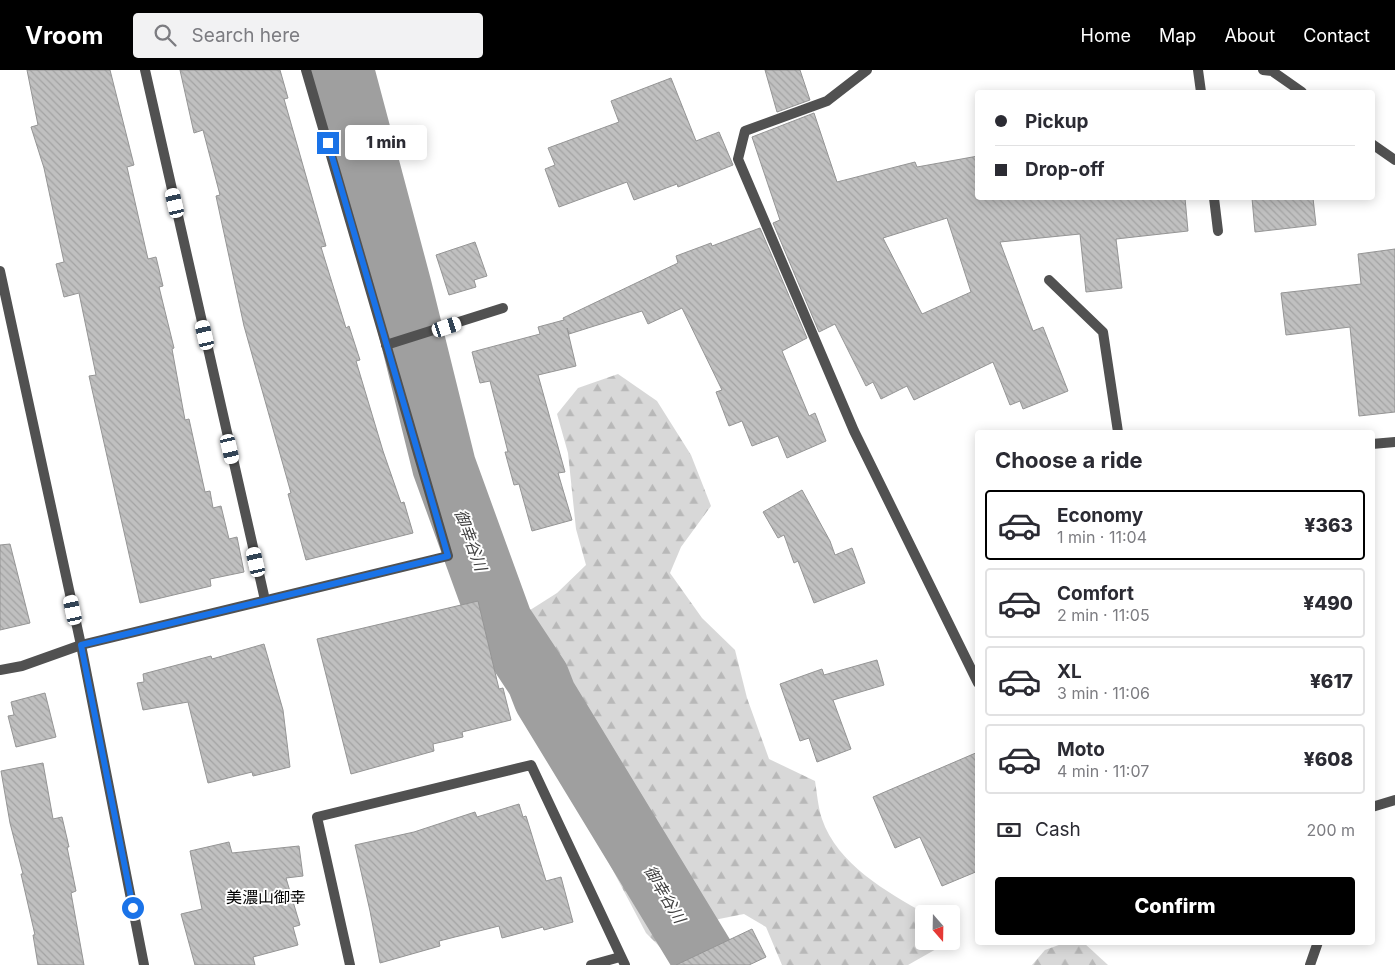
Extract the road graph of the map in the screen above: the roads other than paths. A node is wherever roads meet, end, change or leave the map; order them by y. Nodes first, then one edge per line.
1 (145, 70) edge
2 (306, 70) edge
3 (867, 70) edge
4 (1198, 70) edge
5 (1263, 70) edge
6 (1201, 90) edge
7 (1299, 90) edge
8 (1375, 146) edge
9 (1395, 160) edge
10 (1214, 200) edge
11 (1218, 231) dead end
12 (0, 270) edge
13 (1049, 280) dead end
14 (503, 308) dead end
15 (390, 344) junction
16 (1118, 430) edge
17 (1395, 442) edge
18 (1375, 444) edge
19 (265, 600) junction
20 (81, 645) junction
21 (0, 670) edge
22 (975, 677) edge
23 (1395, 800) edge
24 (1375, 806) edge
25 (1317, 945) edge
26 (623, 961) edge
27 (144, 965) edge
28 (350, 965) edge
29 (591, 965) edge
30 (1310, 965) edge

1 - 19 street
2 - 15 street
3 - 22 street
4 - 6 street
5 - 7 street
8 - 9 street
10 - 11 street
12 - 20 street
13 - 16 street
14 - 15 street
15 - 19 street
17 - 18 street
19 - 20 street
20 - 21 street
20 - 27 street
23 - 24 street
25 - 30 street
26 - 28 street
26 - 29 street

